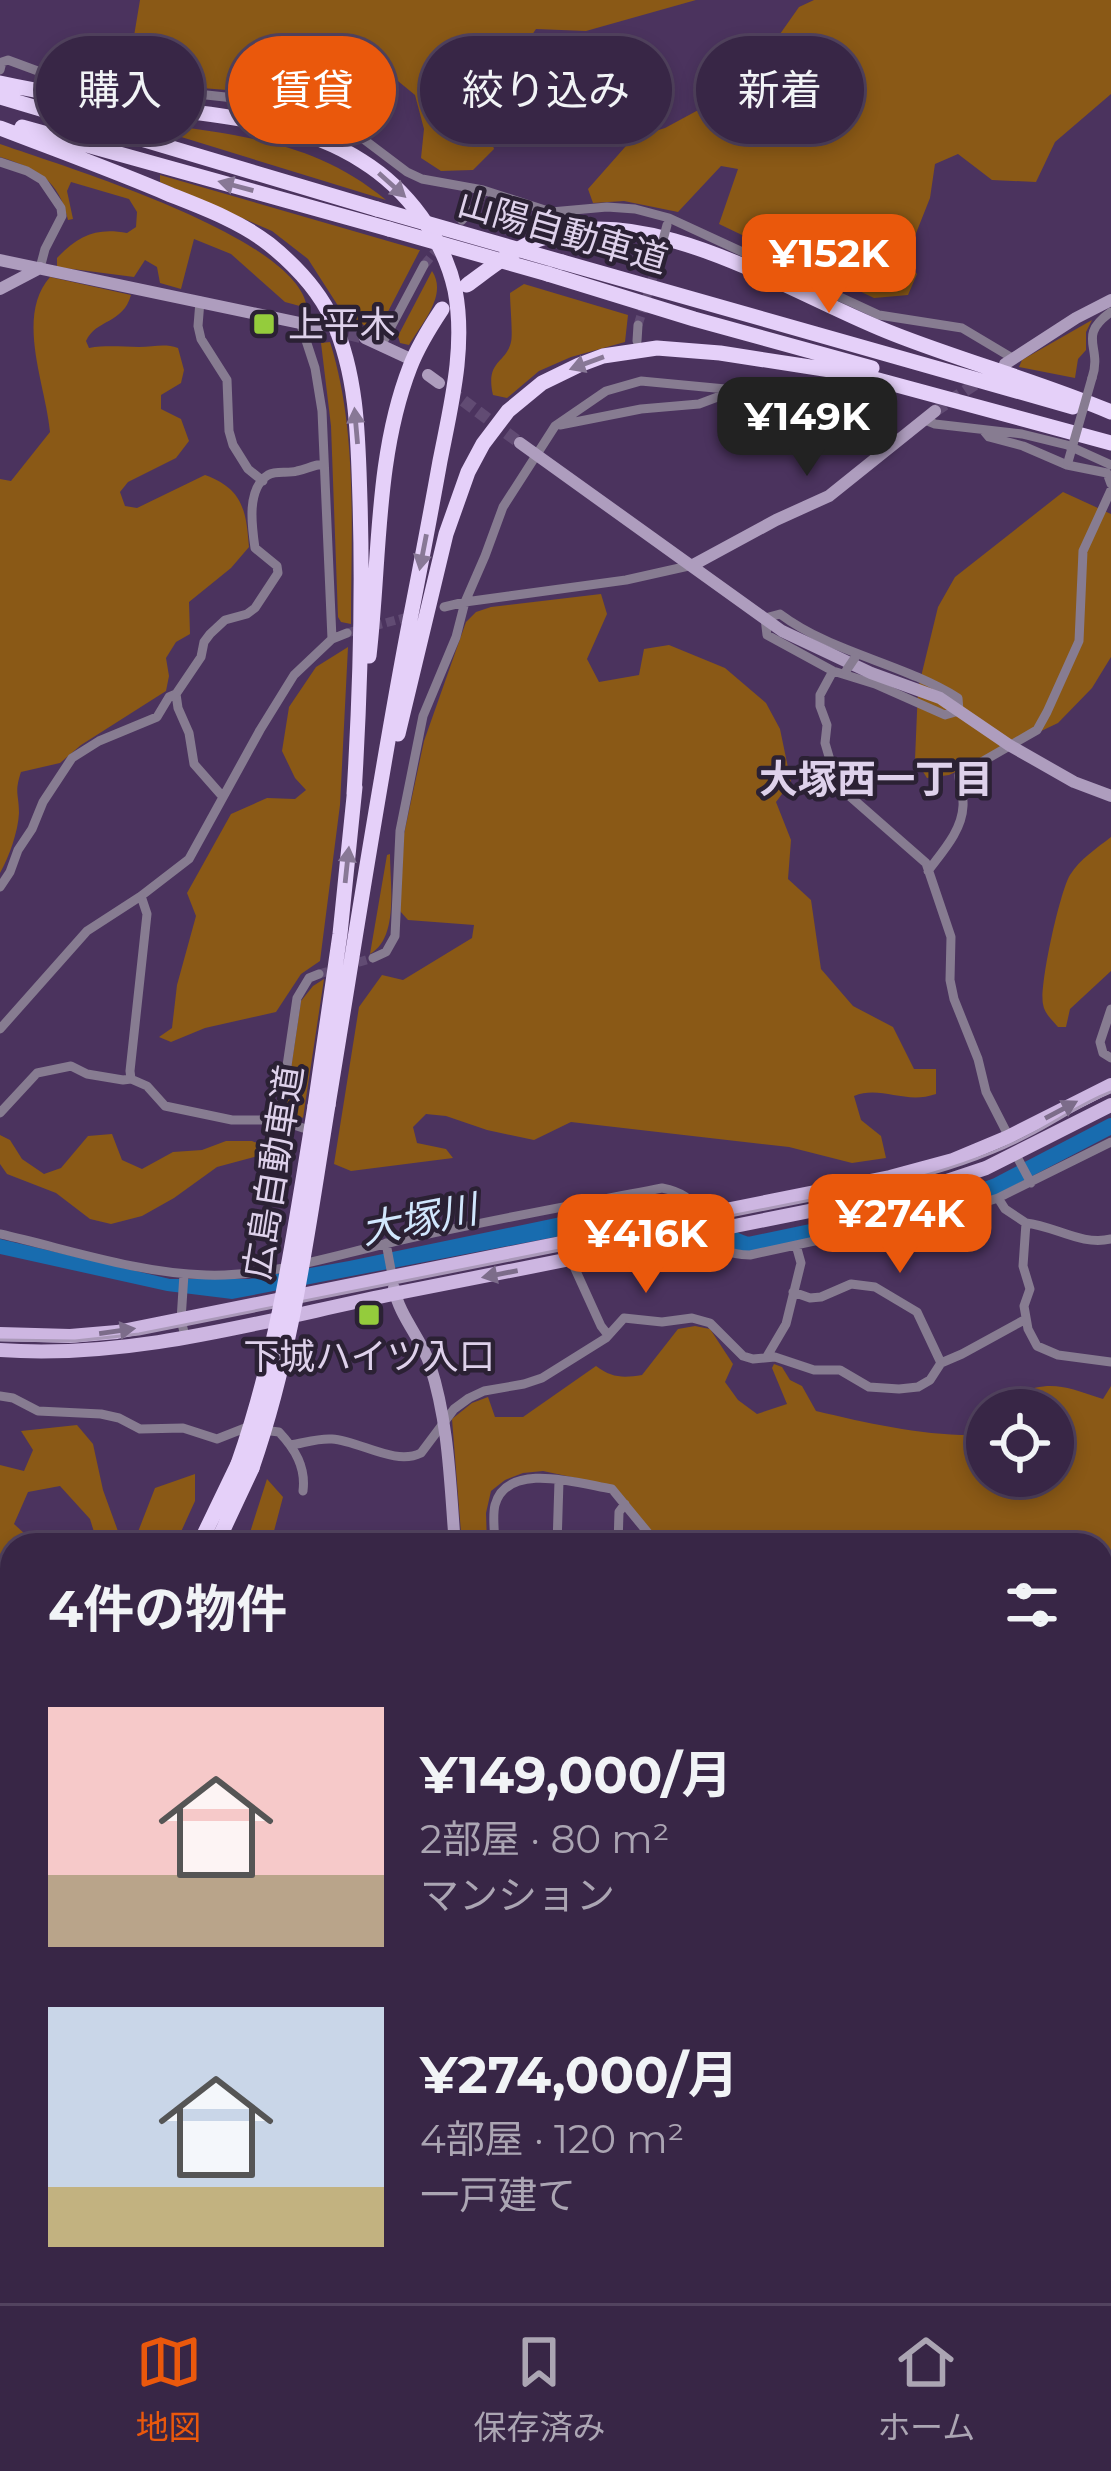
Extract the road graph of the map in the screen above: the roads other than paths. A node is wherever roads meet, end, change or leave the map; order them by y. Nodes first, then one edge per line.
1 (0, 70) edge
2 (0, 82) edge
3 (0, 97) edge
4 (0, 125) edge
5 (0, 162) edge
6 (483, 190) junction
7 (462, 220) tunnel mouth
8 (668, 222) junction
9 (0, 260) edge
10 (424, 265) tunnel mouth
11 (40, 268) junction
12 (654, 274) tunnel mouth
13 (467, 285) dead end
14 (0, 289) edge
15 (1111, 300) edge
16 (200, 301) junction
17 (442, 309) dead end
18 (1111, 312) edge
19 (300, 322) junction
20 (638, 326) tunnel mouth
21 (319, 327) tunnel mouth
22 (365, 338) tunnel mouth
23 (637, 341) dead end
24 (382, 344) junction
25 (406, 357) dead end
26 (1010, 362) joint
27 (736, 390) junction
28 (1111, 414) edge
29 (930, 416) joint
30 (555, 426) junction
31 (984, 431) junction
32 (1111, 441) edge
33 (520, 442) tunnel mouth
34 (894, 445) junction
35 (535, 453) junction
36 (324, 464) junction
37 (1067, 464) junction
38 (1111, 465) edge
39 (262, 481) junction
40 (1111, 487) edge
41 (693, 565) junction
42 (464, 602) junction
43 (445, 607) dead end
44 (765, 618) junction
45 (347, 633) tunnel mouth
46 (332, 639) junction
47 (857, 654) junction
48 (841, 672) junction
49 (176, 694) junction
50 (958, 711) junction
51 (1009, 746) junction
52 (354, 794) junction
53 (1111, 796) edge
54 (224, 797) junction
55 (370, 854) junction
56 (928, 871) junction
57 (0, 886) edge
58 (141, 896) junction
59 (373, 958) dead end
60 (319, 974) dead end
61 (1111, 1009) edge
62 (0, 1030) edge
63 (1111, 1058) edge
64 (131, 1079) junction
65 (1111, 1085) edge
66 (1111, 1105) edge
67 (322, 1106) junction
68 (0, 1113) edge
69 (279, 1120) junction
70 (303, 1128) dead end
71 (1008, 1137) junction
72 (1111, 1142) edge
73 (1018, 1159) junction
74 (1030, 1182) junction
75 (998, 1198) junction
76 (702, 1212) junction
77 (1026, 1223) junction
78 (0, 1234) edge
79 (707, 1235) junction
80 (1111, 1238) edge
81 (796, 1245) junction
82 (387, 1246) junction
83 (571, 1260) junction
84 (392, 1274) junction
85 (184, 1275) junction
86 (793, 1292) junction
87 (394, 1294) junction
88 (1026, 1318) junction
89 (183, 1328) junction
90 (0, 1334) edge
91 (608, 1335) junction
92 (0, 1350) edge
93 (766, 1358) junction
94 (1111, 1362) edge
95 (940, 1363) junction
96 (0, 1396) edge
97 (444, 1423) junction
98 (291, 1445) junction
99 (245, 1466) junction
100 (559, 1481) junction
101 (303, 1491) dead end
102 (625, 1504) junction
103 (206, 1533) edge
104 (220, 1533) edge
105 (454, 1533) edge
106 (495, 1533) edge
107 (557, 1533) edge
108 (619, 1533) edge
109 (648, 1533) edge

1 - 6 street
2 -> 55 highway
3 - 28 highway, 山陽自動車道, bridge
32 -> 4 highway, 山陽自動車道, bridge
52 -> 4 highway
5 - 11 street
6 - 7 street
6 - 8 street
8 - 12 street, bridge
8 - 26 street
9 - 11 street
10 - 24 street
11 - 14 street
11 - 16 street
13 - 28 highway
15 - 26 street
16 - 19 street
16 - 39 street
17 - 52 highway
18 - 37 street, bridge
19 - 21 street
19 - 36 street
20 - 23 street
22 - 24 street
24 - 25 street
27 - 30 street
27 - 30 street
27 - 34 street
29 - 31 street
29 - 34 street
30 - 35 street
31 - 37 street
31 - 38 street
32 -> 55 highway
33 - 35 street
34 - 41 street
35 - 41 street
35 - 42 street
36 - 39 street
36 - 46 street
37 - 40 street
39 - 49 street
40 - 51 street
41 - 42 street
41 - 44 street
42 - 43 street
42 - 59 street
44 - 47 street
44 - 48 street
44 - 50 street
45 - 46 street
46 - 54 street
47 - 48 street, bridge
47 - 50 street
48 - 50 street
48 - 56 street
49 - 54 street
49 - 57 street
50 - 51 street
51 - 53 street
51 - 56 street
67 -> 52 highway, 広島自動車道
54 - 58 street
55 - 67 highway, 広島自動車道
56 - 71 street
58 - 62 street
58 - 64 street
60 - 69 street
61 - 63 street
64 - 68 street
64 - 69 street
71 -> 65 main road
66 - 73 main road
67 - 99 highway, 広島自動車道, bridge
69 - 70 street
71 - 73 street
71 - 76 main road
72 - 74 street
73 - 74 street
73 - 79 main road
74 - 75 street
75 - 77 street
75 - 81 street
76 - 79 street
76 - 82 street
76 - 84 main road
77 - 80 street
77 - 88 street
78 - 85 street
79 - 81 street
79 - 83 main road
81 - 86 street
82 - 84 street
82 - 85 street
83 -> 87 main road
83 - 91 street
84 - 87 street
84 - 89 main road
85 - 89 street
86 - 93 street
86 - 95 street
87 - 89 main road
87 - 97 street
88 - 94 street
88 - 95 street
90 -> 89 main road
89 - 92 main road
91 - 93 street
91 - 97 street
93 - 95 street
96 - 98 street
97 - 98 street
97 - 105 street
98 - 101 street
99 - 103 highway, 広島自動車道
99 - 104 highway, 広島自動車道
100 - 102 street
100 - 106 street
100 - 107 street
102 - 108 street
102 - 109 street

